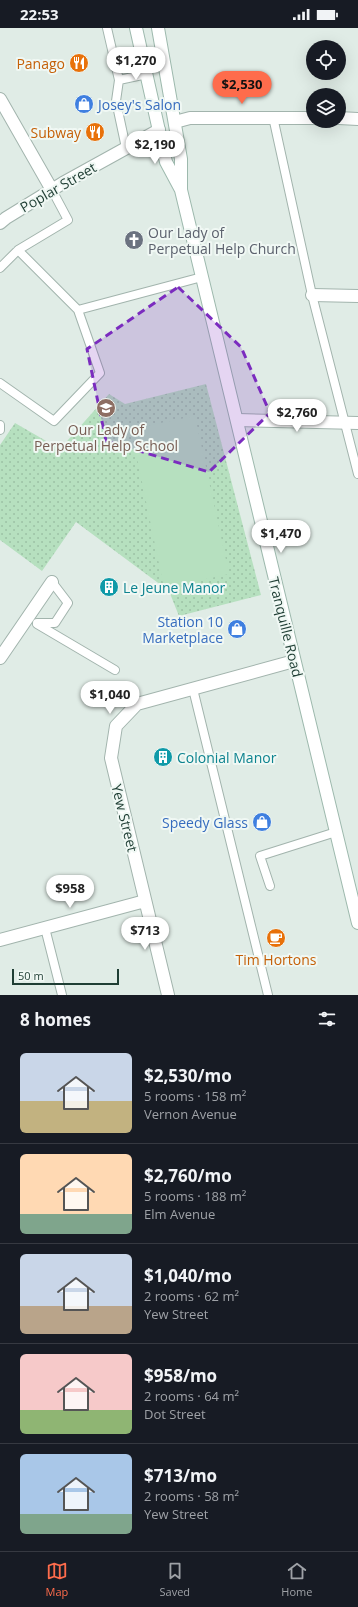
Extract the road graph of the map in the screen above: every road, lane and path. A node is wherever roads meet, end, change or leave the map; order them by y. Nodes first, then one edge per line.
1 (107, 28) edge
2 (136, 28) edge
3 (158, 28) edge
4 (146, 74) junction
5 (120, 80) junction
6 (0, 99) edge
7 (273, 117) junction
8 (306, 118) edge
9 (346, 118) edge
10 (358, 119) edge
11 (175, 122) junction
12 (159, 130) junction
13 (126, 148) junction
14 (52, 190) junction
15 (181, 190) junction
16 (0, 223) edge
17 (18, 250) junction
18 (0, 268) edge
19 (202, 277) junction
20 (312, 296) junction
21 (358, 296) edge
22 (78, 310) junction
23 (0, 383) edge
24 (236, 420) junction
25 (345, 422) junction
26 (358, 423) edge
27 (0, 425) edge
28 (0, 430) edge
29 (358, 474) edge
30 (52, 582) joint
31 (33, 620) junction
32 (0, 658) edge
33 (294, 661) junction
34 (115, 670) dead end
35 (193, 689) junction
36 (336, 832) junction
37 (270, 886) dead end
38 (355, 892) edge
39 (145, 901) junction
40 (358, 923) edge
41 (45, 928) junction
42 (0, 940) edge
43 (62, 995) edge
44 (168, 995) edge
45 (268, 995) edge

1 - 5 lane
2 - 4 street, Tranquille Road
3 - 11 street, Tranquille Road
4 - 5 lane
4 - 12 street, Tranquille Road
5 - 13 lane
6 - 14 street
7 - 8 street, Poplar Street
7 - 11 street, Poplar Street
7 - 20 lane
9 - 10 street
11 - 12 street, Poplar Street
11 - 15 street, Tranquille Road
12 - 13 street, Poplar Street
12 - 15 street, Tranquille Road
13 - 14 street, Poplar Street
14 - 16 street, Poplar Street
14 - 17 lane
15 - 19 street, Tranquille Road
17 - 18 lane
17 - 22 lane
19 - 22 lane
19 - 24 street, Tranquille Road
20 - 21 street
20 - 25 lane
22 - 23 lane
24 - 25 street
24 - 33 street, Tranquille Road
25 - 26 street
25 - 29 lane
27 - 28 lane
30 - 31 street
30 - 31 lane
31 - 32 street
31 - 34 lane
33 - 35 street, Yew Street
33 - 36 street, Tranquille Road
35 - 39 street, Yew Street
35 - 45 lane
36 - 37 lane
36 - 38 street, Tranquille Road
38 - 40 street, Tranquille Road
39 - 41 street
39 - 44 street, Yew Street
41 - 42 street
41 - 43 lane

